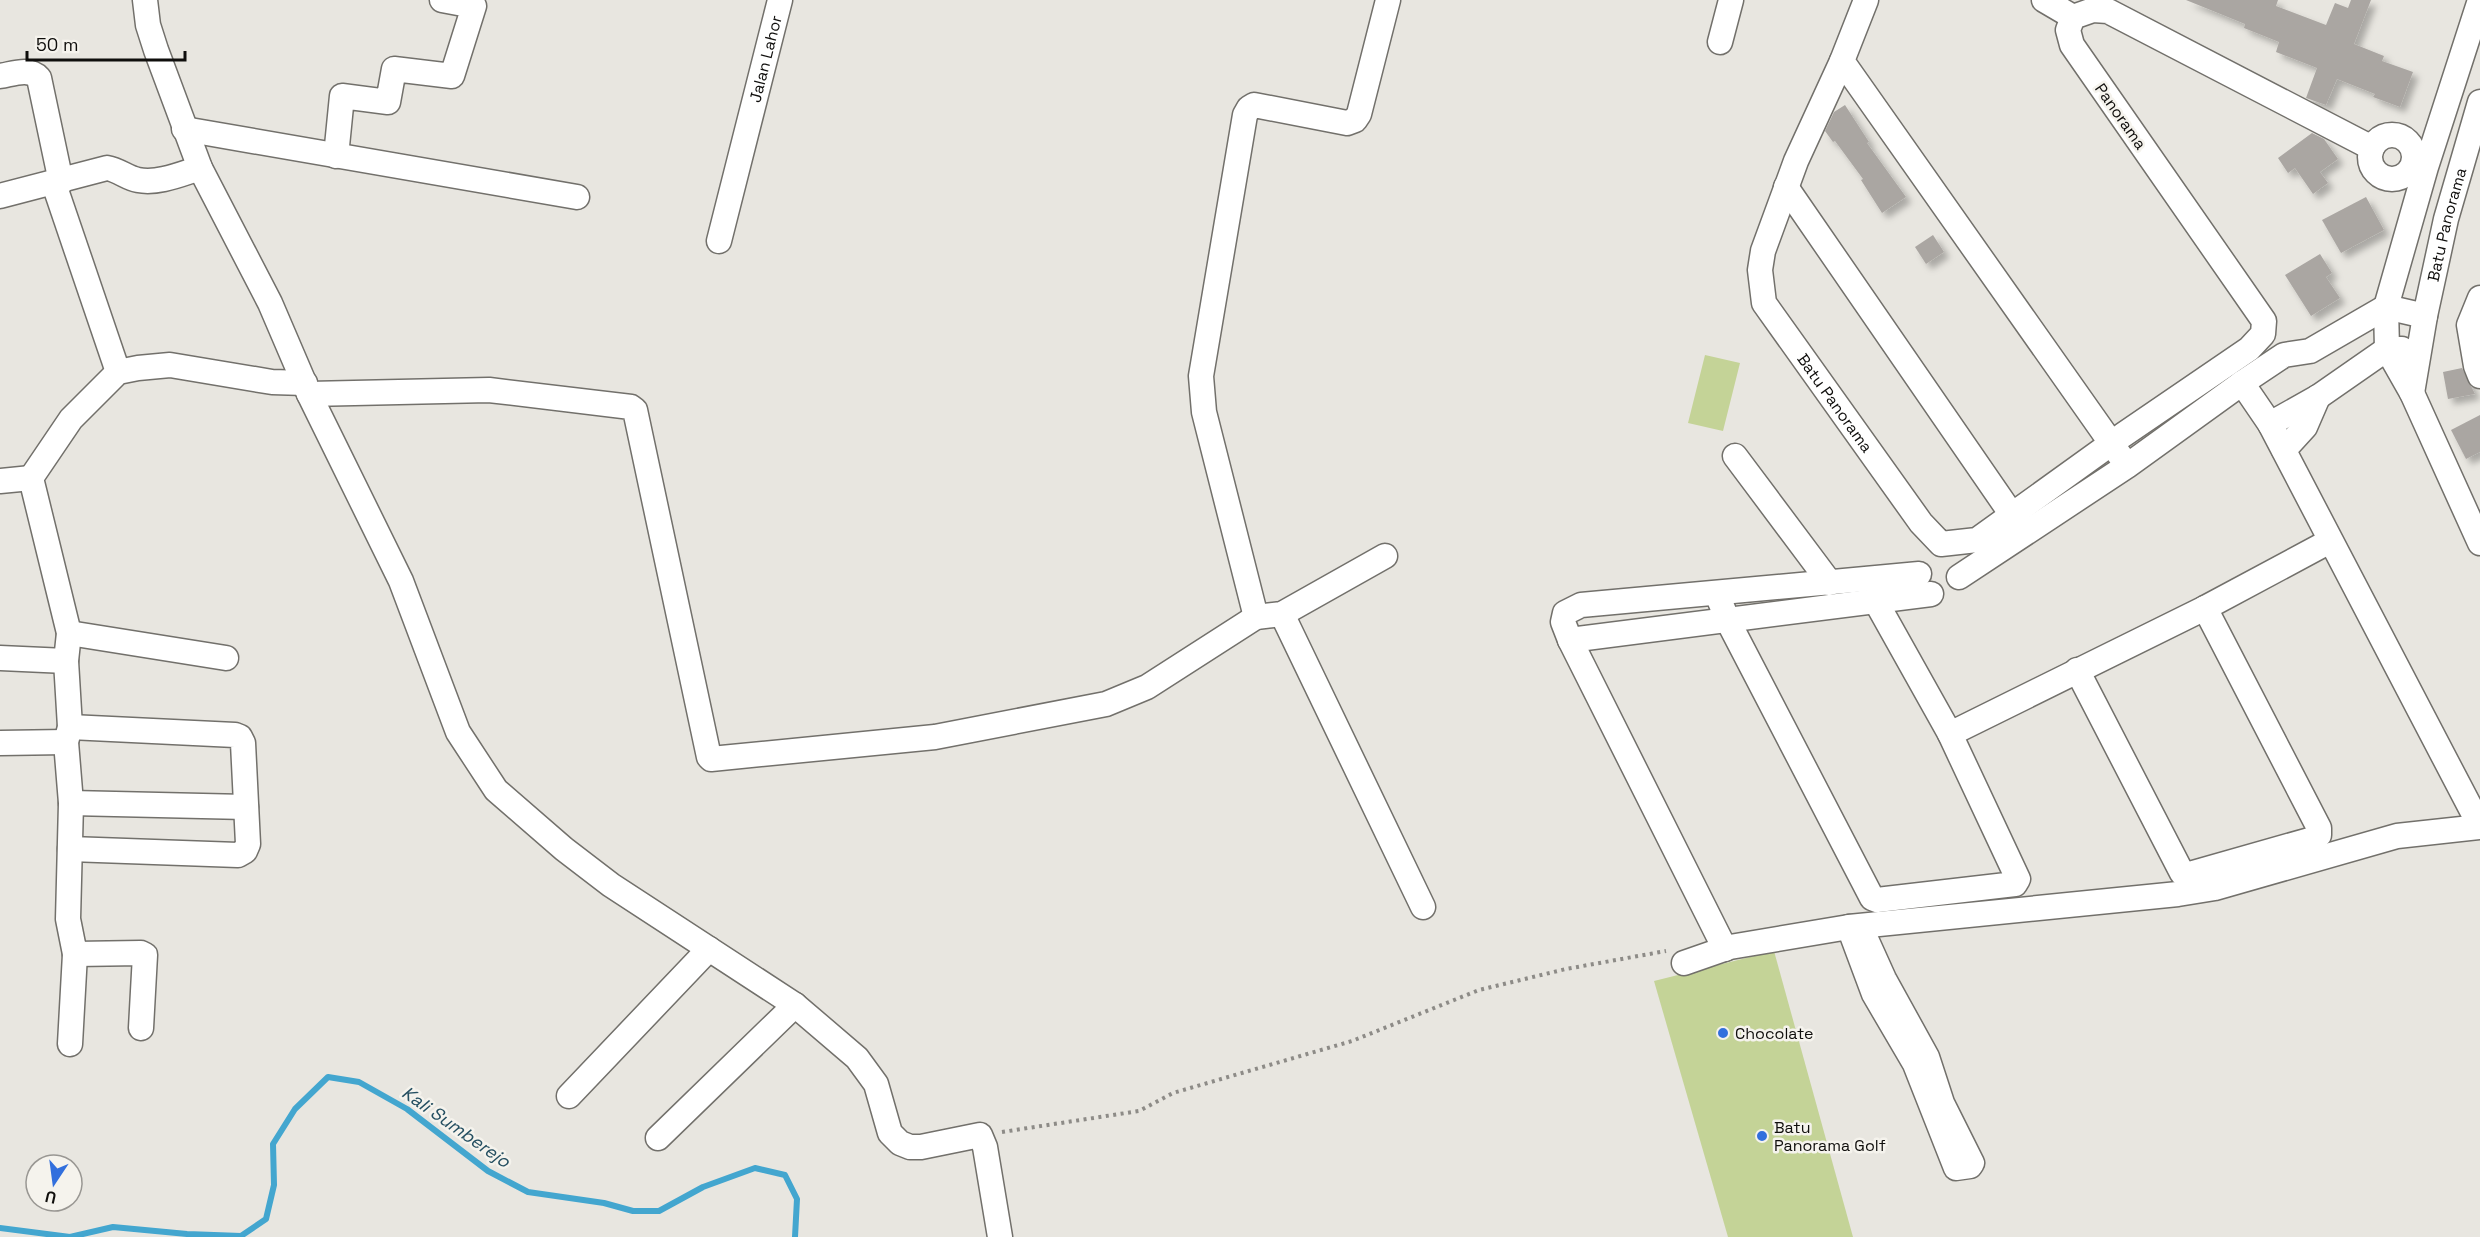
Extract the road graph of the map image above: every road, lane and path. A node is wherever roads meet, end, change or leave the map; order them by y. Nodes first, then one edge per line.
1 (145, 0) edge
2 (442, 0) edge
3 (780, 0) edge
4 (1388, 0) edge
5 (1731, 0) edge
6 (1866, 0) edge
7 (2044, 0) edge
8 (2480, 0) edge
9 (2073, 17) junction
10 (1720, 42) dead end
11 (1842, 61) junction
12 (0, 76) edge
13 (2480, 102) edge
14 (184, 129) junction
15 (2372, 148) junction
16 (2421, 151) junction
17 (336, 156) junction
18 (2462, 163) junction
19 (200, 168) junction
20 (2411, 180) junction
21 (57, 183) junction
22 (1786, 187) junction
23 (2453, 191) junction
24 (0, 196) edge
25 (577, 197) dead end
26 (719, 241) dead end
27 (2480, 298) edge
28 (2386, 307) junction
29 (2424, 316) junction
30 (2264, 321) junction
31 (2420, 349) junction
32 (2387, 350) junction
33 (2284, 355) junction
34 (118, 372) junction
35 (2480, 376) edge
36 (2242, 383) junction
37 (307, 389) junction
38 (2412, 393) junction
39 (2318, 397) junction
40 (2270, 424) junction
41 (2113, 443) junction
42 (2284, 450) junction
43 (1735, 456) dead end
44 (2127, 466) junction
45 (31, 478) junction
46 (0, 481) edge
47 (2019, 524) junction
48 (2330, 541) junction
49 (2480, 543) edge
50 (1385, 556) dead end
51 (1931, 567) junction
52 (1959, 578) junction
53 (1830, 583) junction
54 (1717, 594) junction
55 (1875, 600) junction
56 (2205, 608) junction
57 (1282, 614) junction
58 (1256, 617) junction
59 (1728, 621) junction
60 (69, 633) junction
61 (1570, 640) junction
62 (0, 658) edge
63 (225, 658) dead end
64 (66, 661) junction
65 (2077, 670) junction
66 (68, 734) junction
67 (1950, 734) junction
68 (0, 743) edge
69 (71, 803) junction
70 (246, 807) junction
71 (2480, 826) edge
72 (70, 849) junction
73 (1423, 907) dead end
74 (1855, 927) junction
75 (709, 949) junction
76 (1725, 949) junction
77 (75, 954) junction
78 (1679, 955) joint
79 (795, 1005) junction
80 (141, 1028) dead end
81 (70, 1044) dead end
82 (569, 1096) dead end
83 (980, 1135) junction
84 (658, 1138) dead end
85 (1000, 1237) edge

1 - 14 street
2 - 17 street
3 - 26 street, Jalan Lahor
4 - 58 street
5 - 10 street
6 - 11 street, Batu Panorama
7 - 9 street
8 - 16 street
9 - 15 street
9 - 30 street, Panorama
11 - 22 street, Batu Panorama
11 - 41 street
12 - 21 street
13 - 18 street, Batu Panorama
14 - 17 street
14 - 19 street
15 - 16 street
15 - 20 street
16 - 18 street
16 - 20 street
17 - 25 street
18 - 23 street, Batu Panorama
19 - 21 street
19 - 37 street
20 - 23 street
20 - 28 street
21 - 24 street
21 - 34 street
22 - 47 street
22 - 51 street, Batu Panorama
23 - 29 street, Batu Panorama
27 - 35 street
28 - 29 street
28 - 32 street
28 - 33 street
29 - 31 street, Batu Panorama
30 - 33 street, Panorama
30 - 41 street
31 - 32 street
31 - 38 street, Batu Panorama
32 - 38 street
32 - 39 street
33 - 36 street
34 - 37 street
34 - 45 street
36 - 40 street
36 - 44 street
37 - 58 street
37 - 75 street
38 - 49 street
39 - 40 street
39 - 42 street
40 - 42 street
41 - 44 street
41 - 47 street
42 - 48 street
43 - 53 street
44 - 47 street
45 - 46 street
45 - 60 street
47 - 51 street
47 - 52 street
48 - 56 street
48 - 71 street
50 - 57 street
51 - 52 street, Batu Panorama
51 - 52 street
51 - 53 street
51 - 55 street
53 - 54 street
54 - 59 street
54 - 61 street
55 - 59 street
55 - 67 street
56 - 65 street
56 - 65 street
57 - 58 street
57 - 73 street
59 - 61 street
59 - 67 street
60 - 63 street
60 - 64 street
61 - 76 street
62 - 64 street
64 - 66 street
65 - 67 street
66 - 68 street
66 - 69 street
66 - 70 street
69 - 70 street
69 - 72 street
70 - 72 street
71 - 74 street
72 - 77 street
74 - 74 street
74 - 76 street
75 - 79 street
75 - 82 street
76 - 78 street
77 - 80 street
77 - 81 street
78 - 83 path
79 - 83 street
79 - 84 street
83 - 85 street

